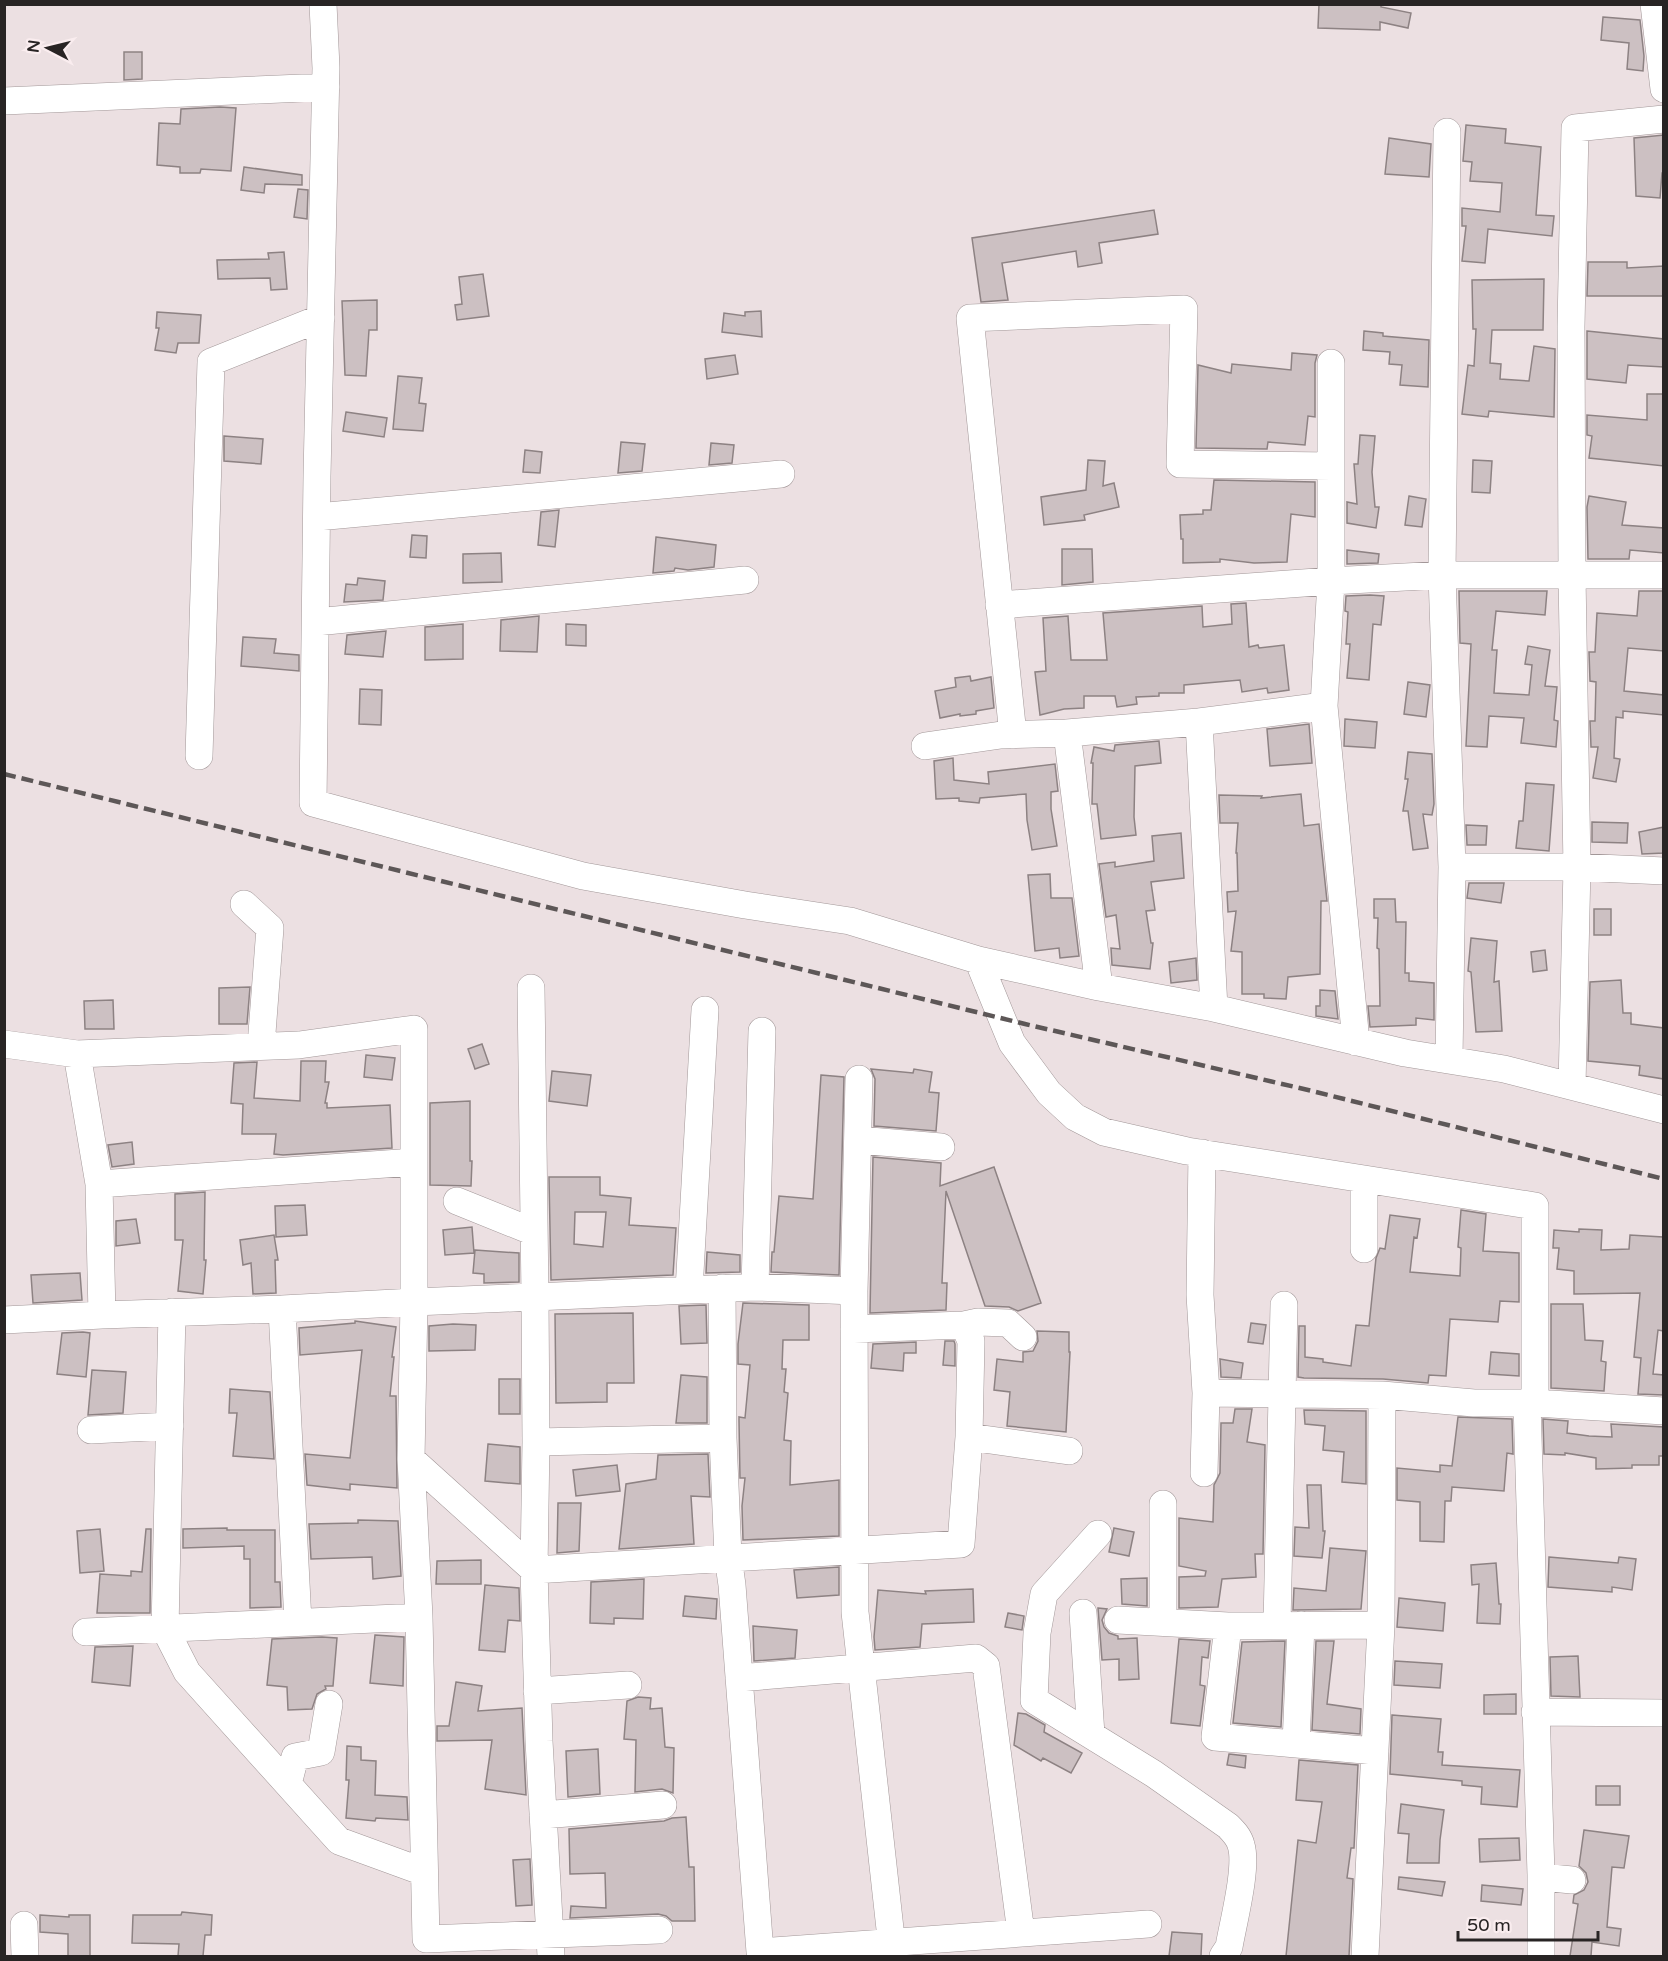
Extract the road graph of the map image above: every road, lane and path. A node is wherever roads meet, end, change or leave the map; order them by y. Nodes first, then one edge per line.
1 (323, 4) edge
2 (1654, 4) edge
3 (326, 87) junction
4 (1664, 89) edge
5 (4, 101) edge
6 (1664, 118) edge
7 (1447, 132) dead end
8 (321, 318) junction
9 (1331, 363) dead end
10 (1331, 466) junction
11 (781, 474) dead end
12 (317, 517) junction
13 (1442, 575) junction
14 (1664, 575) edge
15 (1572, 576) junction
16 (745, 579) dead end
17 (1331, 581) junction
18 (999, 605) junction
19 (316, 622) junction
20 (1324, 706) junction
21 (1199, 722) junction
22 (1067, 733) junction
23 (1013, 735) junction
24 (925, 746) dead end
25 (199, 756) dead end
26 (1452, 867) junction
27 (1577, 867) junction
28 (1664, 871) edge
29 (244, 904) dead end
30 (978, 960) junction
31 (1099, 987) junction
32 (531, 988) dead end
33 (1214, 1008) junction
34 (705, 1010) dead end
35 (762, 1031) dead end
36 (1356, 1042) junction
37 (4, 1044) edge
38 (261, 1046) junction
39 (77, 1054) junction
40 (1449, 1059) junction
41 (859, 1079) dead end
42 (1572, 1086) junction
43 (1664, 1110) edge
44 (858, 1140) junction
45 (941, 1147) dead end
46 (1202, 1154) junction
47 (414, 1162) junction
48 (1364, 1179) junction
49 (99, 1184) junction
50 (457, 1201) dead end
51 (534, 1232) junction
52 (1364, 1249) dead end
53 (755, 1287) junction
54 (722, 1288) junction
55 (689, 1290) junction
56 (854, 1291) junction
57 (535, 1297) junction
58 (414, 1302) junction
59 (1284, 1305) dead end
60 (282, 1309) junction
61 (172, 1312) junction
62 (102, 1315) junction
63 (4, 1320) edge
64 (964, 1325) junction
65 (854, 1329) junction
66 (1023, 1337) dead end
67 (1206, 1394) junction
68 (1282, 1394) junction
69 (1382, 1395) junction
70 (1531, 1403) junction
71 (1664, 1411) edge
72 (170, 1426) junction
73 (91, 1430) dead end
74 (969, 1437) junction
75 (723, 1438) junction
76 (536, 1442) junction
77 (1069, 1451) dead end
78 (411, 1459) junction
79 (1204, 1473) dead end
80 (455, 1499) junction
81 (1163, 1504) dead end
82 (414, 1517) junction
83 (1098, 1534) dead end
84 (854, 1549) junction
85 (728, 1557) junction
86 (534, 1570) junction
87 (1083, 1613) dead end
88 (419, 1617) junction
89 (1118, 1620) dead end
90 (298, 1622) junction
91 (1163, 1623) junction
92 (1289, 1625) junction
93 (1382, 1625) junction
94 (1228, 1626) junction
95 (165, 1629) junction
96 (86, 1632) dead end
97 (861, 1668) junction
98 (739, 1678) junction
99 (628, 1685) dead end
100 (537, 1691) junction
101 (329, 1704) dead end
102 (1535, 1712) junction
103 (1664, 1713) edge
104 (1091, 1736) junction
105 (1296, 1744) junction
106 (1375, 1751) junction
107 (288, 1784) junction
108 (663, 1805) dead end
109 (543, 1815) junction
110 (424, 1872) junction
111 (1541, 1877) junction
112 (1572, 1880) dead end
113 (1148, 1924) dead end
114 (24, 1925) dead end
115 (659, 1930) dead end
116 (1021, 1933) junction
117 (551, 1946) edge
118 (892, 1949) edge
119 (25, 1956) edge
120 (1223, 1956) edge
121 (1365, 1956) edge
122 (1541, 1956) edge

1 - 3 street
2 - 4 street
3 - 5 street
3 - 8 street
6 - 15 street
7 - 13 street
8 - 12 street
8 - 25 street
9 - 10 street
10 - 17 street
10 - 18 street
11 - 12 street
12 - 19 street
13 - 15 street
13 - 17 street
13 - 26 street
14 - 15 street
15 - 27 street
16 - 19 street
17 - 18 street
17 - 20 street
18 - 23 street
19 - 30 street
20 - 21 street
20 - 36 street
21 - 22 street
21 - 33 street
22 - 23 street
22 - 31 street
23 - 24 street
26 - 27 street
26 - 40 street
27 - 28 street
27 - 42 street
29 - 38 street
30 - 31 street
30 - 46 street
31 - 33 street
32 - 51 street
33 - 36 street
34 - 55 street
35 - 53 street
36 - 40 street
37 - 39 street
38 - 39 street
38 - 47 street
39 - 49 street
40 - 42 street
41 - 44 street
42 - 43 street
44 - 45 street
44 - 56 street
46 - 48 street
46 - 67 street
47 - 49 street
47 - 58 street
48 - 52 street
48 - 70 street
49 - 62 street
50 - 51 street
51 - 57 street
53 - 54 street
53 - 56 street
54 - 55 street
54 - 75 street
55 - 57 street
56 - 65 street
57 - 58 street
57 - 76 street
58 - 60 street
58 - 78 street
59 - 68 street
60 - 61 street
60 - 90 street
61 - 62 street
61 - 72 street
62 - 63 street
64 - 65 street
64 - 66 street
64 - 74 street
65 - 84 street
67 - 68 street
67 - 79 street
68 - 69 street
68 - 92 street
69 - 70 street
69 - 93 street
70 - 71 street
70 - 102 street
72 - 73 street
72 - 95 street
74 - 77 street
74 - 84 street
75 - 76 street
75 - 85 street
76 - 86 street
78 - 80 street
78 - 82 street
80 - 82 street
80 - 86 street
81 - 91 street
82 - 88 street
83 - 104 street
84 - 85 street
84 - 97 street
85 - 86 street
85 - 98 street
86 - 100 street
87 - 104 street
88 - 90 street
88 - 110 street
89 - 91 street
90 - 95 street
91 - 94 street
92 - 93 street
92 - 94 street
92 - 105 street
93 - 106 street
94 - 105 street
95 - 96 street
95 - 107 street
97 - 98 street
97 - 116 street
97 - 118 street
98 - 118 street
99 - 100 street
100 - 109 street
101 - 107 street
102 - 103 street
102 - 111 street
104 - 120 street
105 - 106 street
106 - 121 street
107 - 110 street
108 - 109 street
109 - 117 street
110 - 117 street
111 - 112 street
111 - 122 street
113 - 116 street
114 - 119 street
115 - 117 street
116 - 118 street

